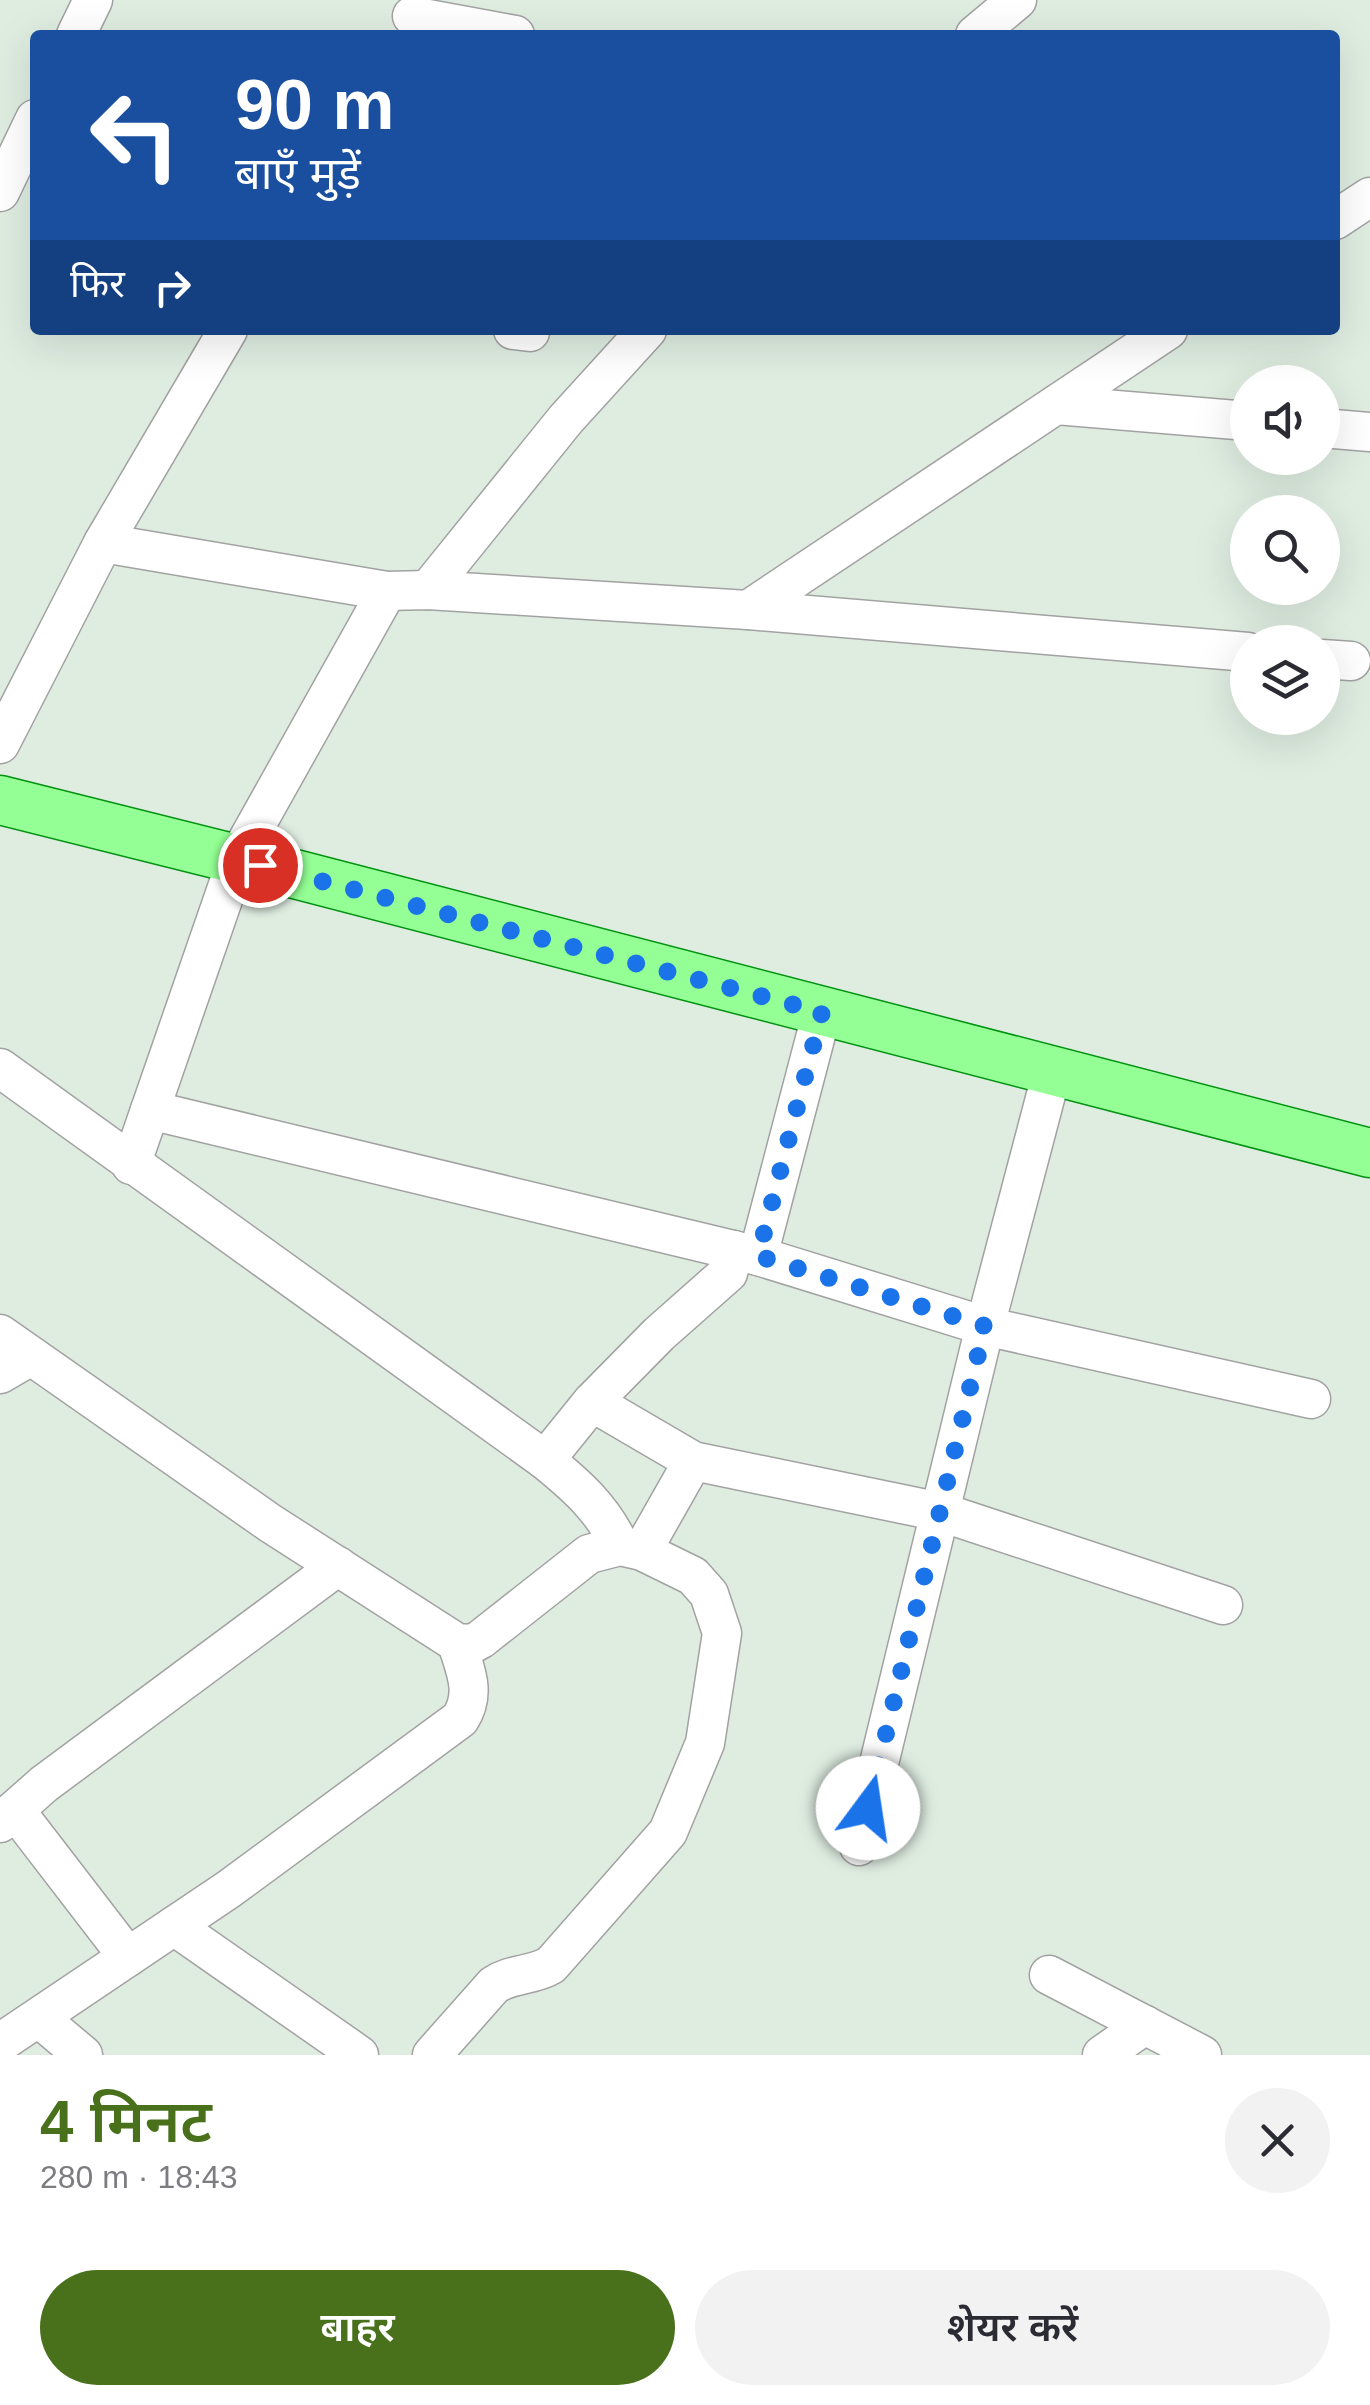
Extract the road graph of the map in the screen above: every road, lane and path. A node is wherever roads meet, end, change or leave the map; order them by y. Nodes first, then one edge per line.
1 (93, 0) edge
2 (1017, 0) edge
3 (411, 17) edge
4 (78, 30) edge
5 (486, 30) edge
6 (981, 30) edge
7 (30, 129) edge
8 (0, 192) edge
9 (1370, 197) edge
10 (1340, 217) edge
11 (225, 335) edge
12 (642, 335) edge
13 (1160, 335) edge
14 (1056, 404) junction
15 (1230, 419) edge
16 (1340, 430) edge
17 (1370, 432) edge
18 (104, 543) junction
19 (428, 590) junction
20 (387, 591) junction
21 (748, 610) junction
22 (1230, 650) edge
23 (0, 744) edge
24 (0, 800) edge
25 (238, 859) junction
26 (822, 1012) junction
27 (0, 1068) edge
28 (1052, 1072) junction
29 (150, 1110) junction
30 (1370, 1154) edge
31 (131, 1165) junction
32 (746, 1253) junction
33 (985, 1326) junction
34 (0, 1334) edge
35 (16, 1365) edge
36 (1311, 1399) dead end
37 (592, 1402) junction
38 (545, 1460) junction
39 (693, 1461) junction
40 (941, 1512) junction
41 (631, 1548) junction
42 (338, 1566) junction
43 (1223, 1605) dead end
44 (457, 1643) junction
45 (7, 1816) edge
46 (858, 1846) dead end
47 (174, 1926) junction
48 (128, 1957) junction
49 (1049, 1976) dead end
50 (39, 2018) junction
51 (1144, 2025) junction
52 (0, 2043) edge
53 (83, 2055) edge
54 (359, 2055) edge
55 (432, 2055) edge
56 (1102, 2055) edge
57 (1202, 2055) edge

1 - 4 street
2 - 6 street
3 - 5 street
7 - 8 street
9 - 10 street
11 - 18 street
12 - 19 street
13 - 14 street
14 - 15 street
14 - 21 street
16 - 17 street
18 - 20 street
18 - 23 street
19 - 20 street
19 - 21 street
20 - 25 street
21 - 22 street
24 - 25 main road
25 - 26 main road
25 - 29 street
26 - 28 main road
26 - 32 street
27 - 31 street
28 - 30 main road
28 - 33 street
29 - 31 street
29 - 32 street
31 - 38 street
32 - 33 street
32 - 37 street
33 - 36 street
33 - 40 street
34 - 35 street
35 - 42 street
37 - 38 street
37 - 39 street
38 - 41 street
39 - 40 street
39 - 41 street
40 - 43 street
40 - 46 street
41 - 44 street
41 - 55 street
42 - 44 street
42 - 45 street
44 - 47 street
45 - 48 street
47 - 48 street
47 - 54 street
48 - 50 street
49 - 51 street
50 - 52 street
50 - 53 street
51 - 56 street
51 - 57 street

